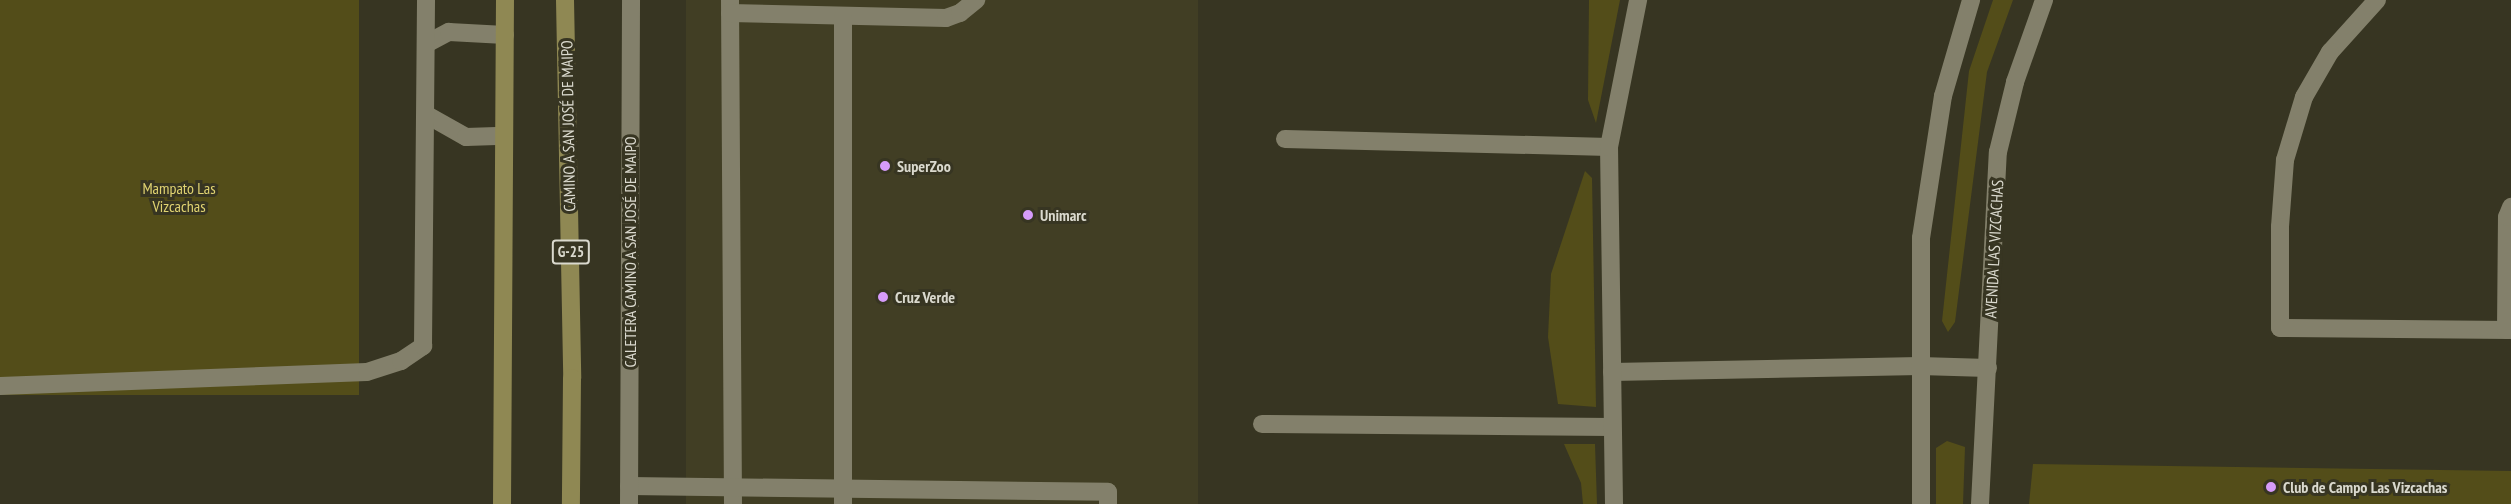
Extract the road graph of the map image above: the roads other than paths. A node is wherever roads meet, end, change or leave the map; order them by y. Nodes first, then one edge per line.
1 (426, 0) edge
2 (505, 0) edge
3 (565, 0) edge
4 (631, 0) edge
5 (976, 0) edge
6 (1638, 0) edge
7 (1971, 0) edge
8 (2044, 0) edge
9 (2377, 0) edge
10 (730, 7) edge
11 (843, 17) junction
12 (505, 35) junction
13 (426, 44) junction
14 (427, 115) junction
15 (504, 136) junction
16 (1285, 139) dead end
17 (1609, 147) junction
18 (2511, 207) edge
19 (2508, 330) edge
20 (1920, 366) junction
21 (1988, 368) junction
22 (1612, 372) junction
23 (0, 386) edge
24 (1262, 424) dead end
25 (1612, 427) junction
26 (629, 495) edge
27 (734, 495) edge
28 (843, 496) edge
29 (501, 504) edge
30 (571, 504) edge
31 (1108, 504) edge
32 (1614, 504) edge
33 (1921, 504) edge
34 (1980, 504) edge

1 - 13 street
2 - 12 main road
3 - 30 main road, CAMINO A SAN JOSÉ DE MAIPO / G-25
4 - 26 street, CALETERA CAMINO A SAN JOSÉ DE MAIPO
5 - 11 street
6 - 17 street
7 - 20 street
8 - 21 street, AVENIDA LAS VIZCACHAS
9 - 19 street
10 - 11 street
10 - 27 street
11 - 28 street
12 - 13 street
12 - 15 main road
13 - 14 street
14 - 15 street
14 - 23 street
15 - 29 main road
16 - 17 street
17 - 22 street
18 - 19 street
20 - 21 street
20 - 22 street
20 - 33 street
21 - 34 street, AVENIDA LAS VIZCACHAS
22 - 25 street
24 - 25 street
25 - 32 street
26 - 27 street
27 - 28 street
28 - 31 street

